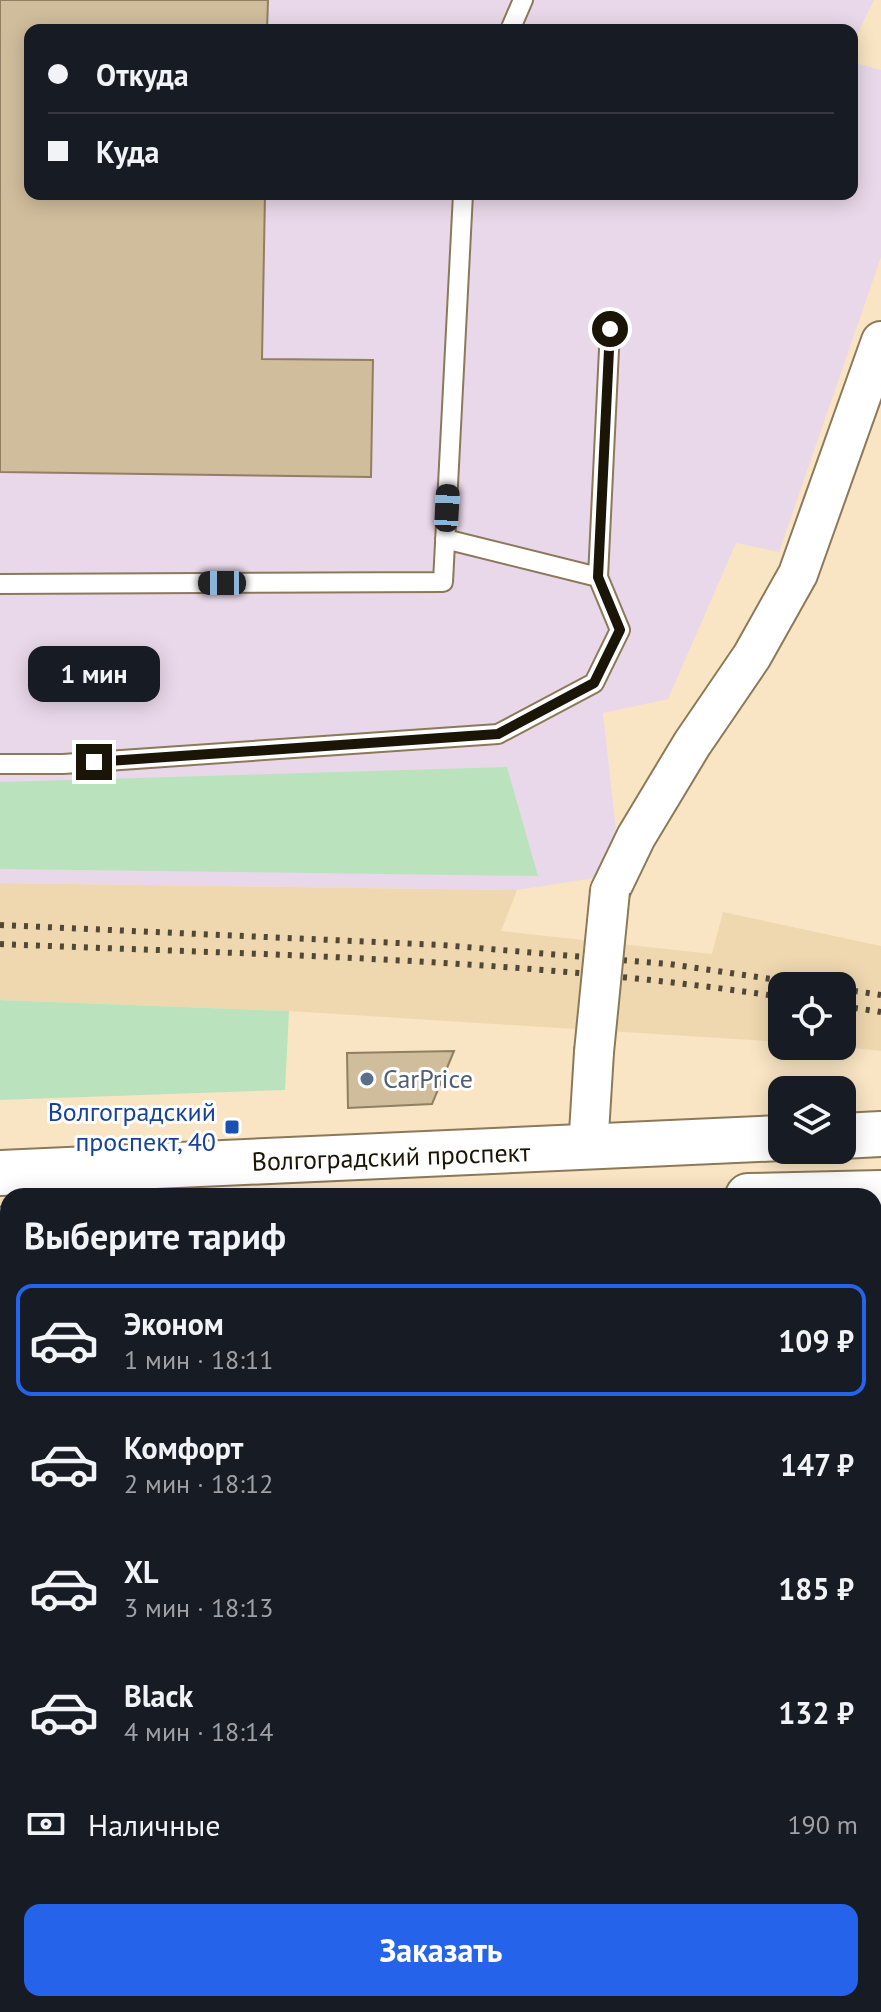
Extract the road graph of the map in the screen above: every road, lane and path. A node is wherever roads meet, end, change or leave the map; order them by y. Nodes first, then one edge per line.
1 (523, 0) edge
2 (513, 24) edge
3 (463, 200) edge
4 (610, 329) dead end
5 (881, 341) edge
6 (445, 539) junction
7 (598, 577) junction
8 (0, 584) edge
9 (0, 764) edge
10 (881, 1134) edge
11 (856, 1135) edge
12 (768, 1139) edge
13 (588, 1149) junction
14 (0, 1173) edge

1 - 2 lane
3 - 6 lane
4 - 7 lane
5 - 13 street, bridge
6 - 7 lane
6 - 8 lane
7 - 9 lane
10 - 11 main road
12 - 13 main road, Волгоградский проспект
13 - 14 main road, Волгоградский проспект

